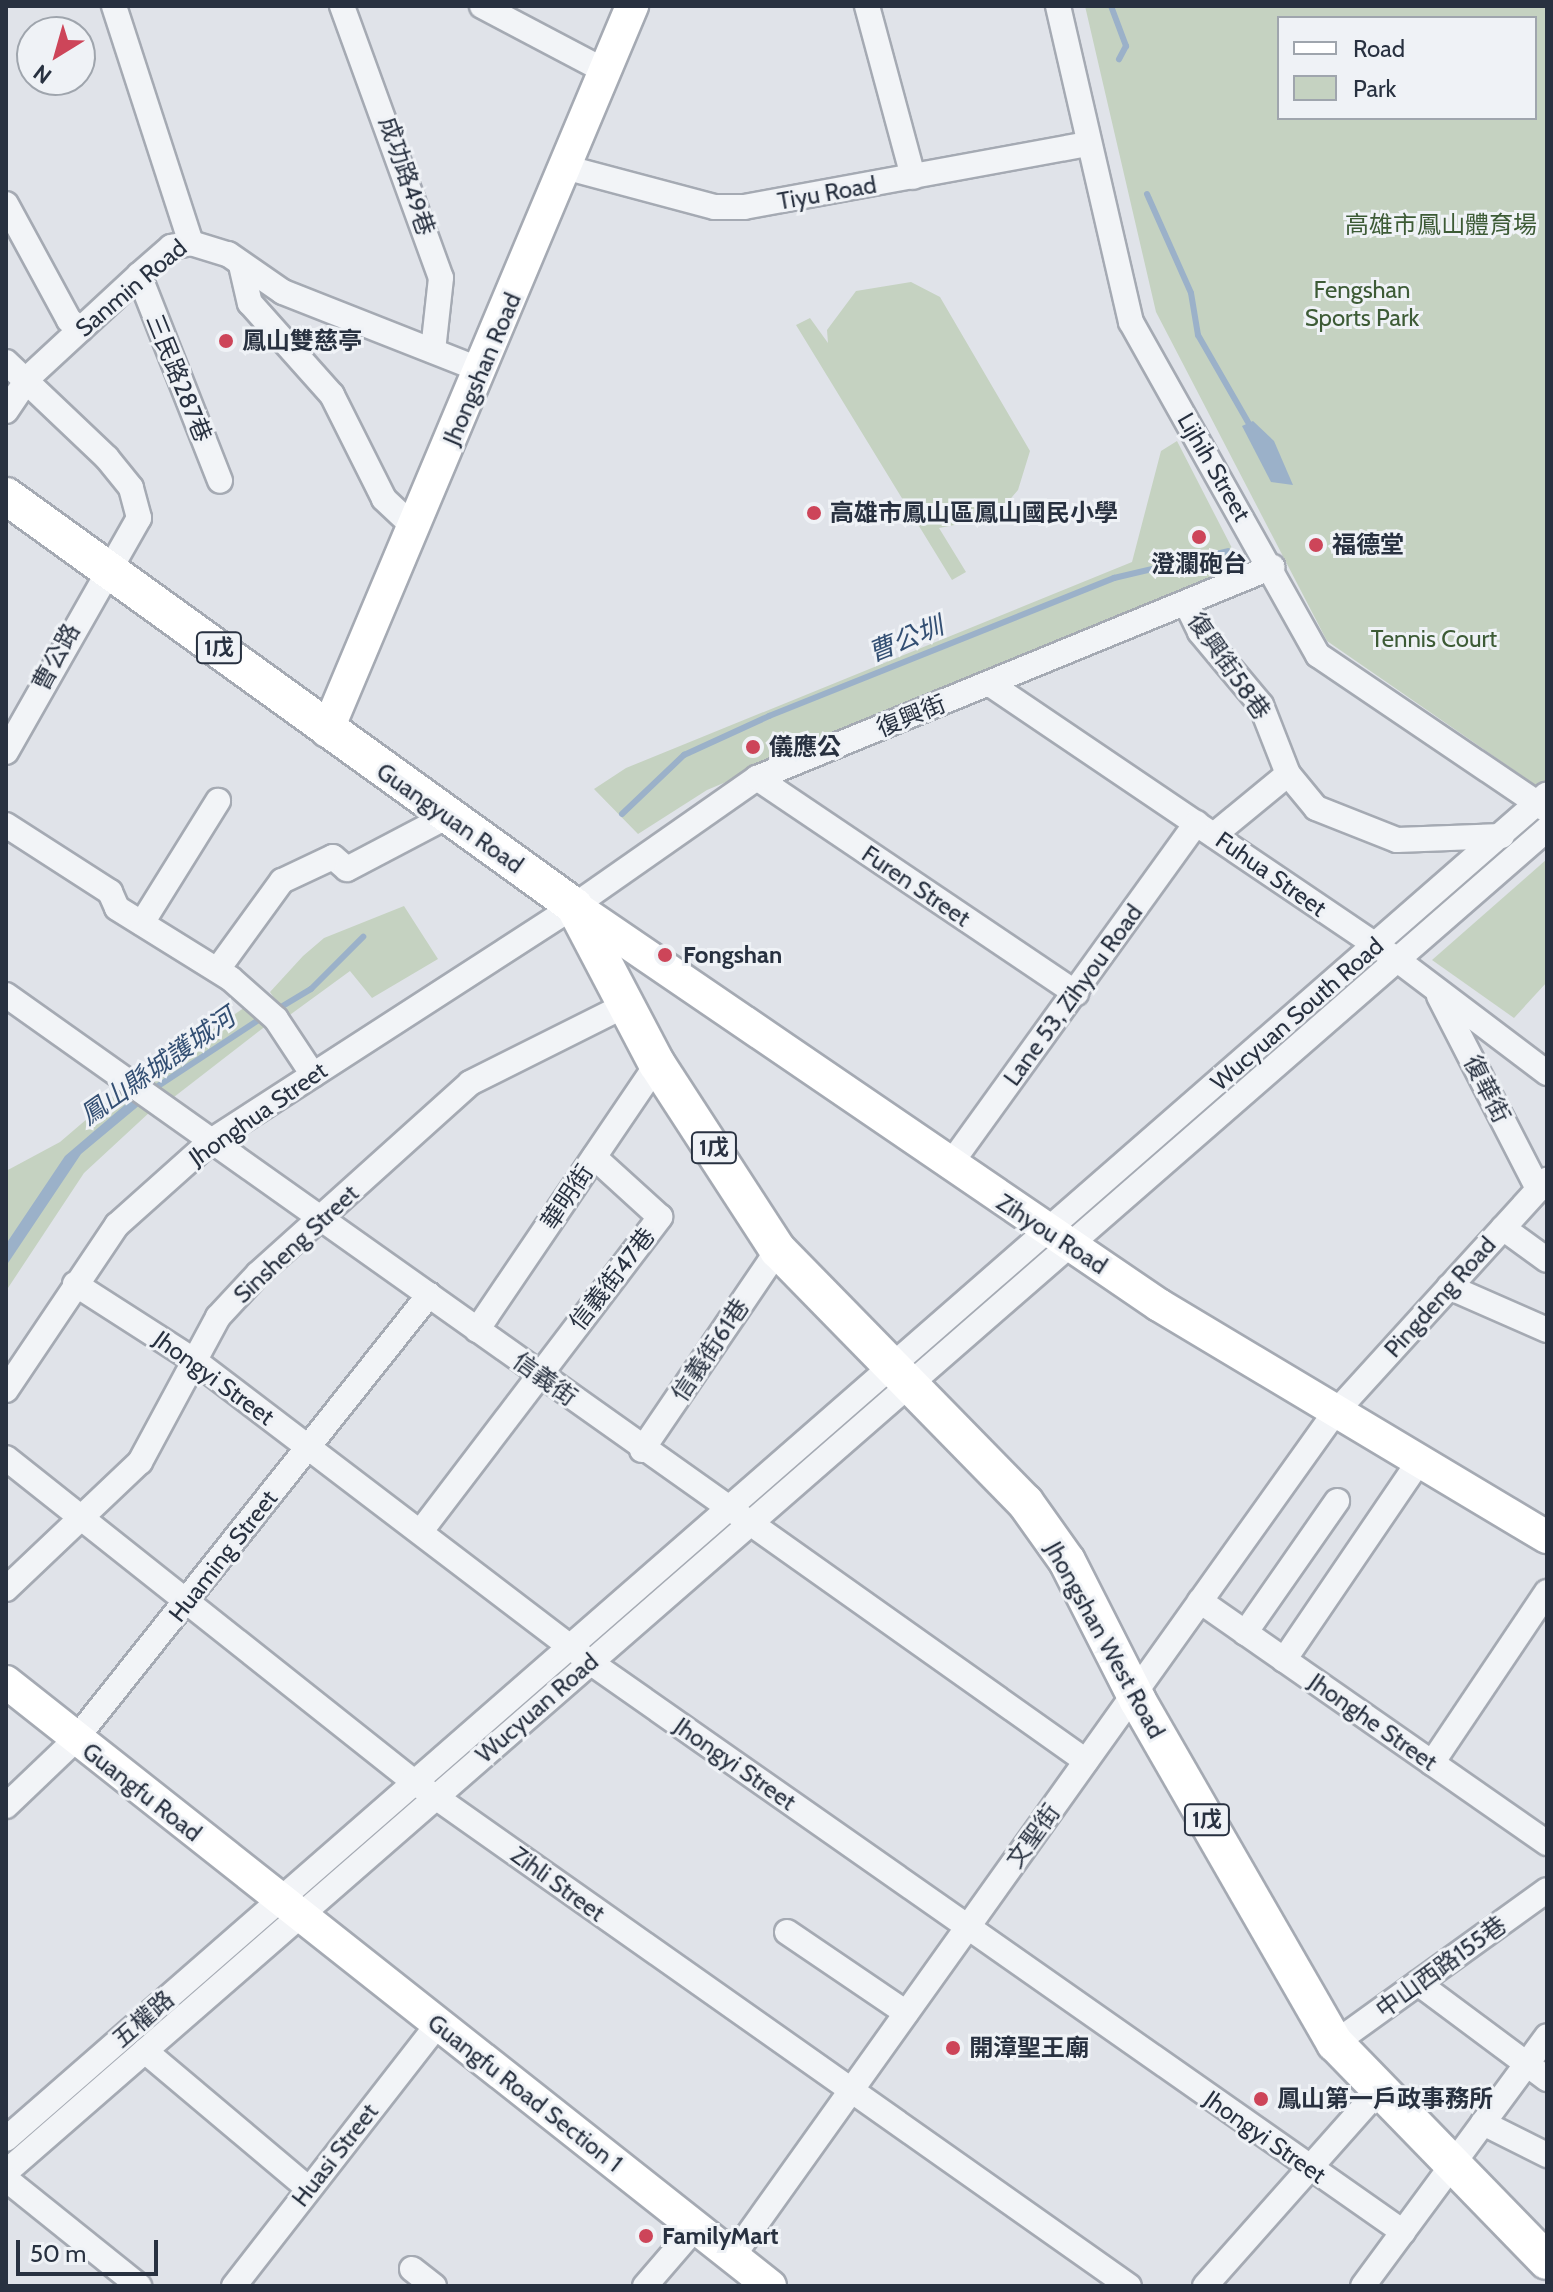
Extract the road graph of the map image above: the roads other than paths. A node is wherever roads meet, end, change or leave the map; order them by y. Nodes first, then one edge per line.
1 (114, 6) edge
2 (342, 6) edge
3 (482, 6) edge
4 (632, 6) edge
5 (867, 6) edge
6 (1058, 6) edge
7 (607, 72) junction
8 (1087, 144) junction
9 (568, 168) junction
10 (913, 177) junction
11 (6, 204) edge
12 (191, 243) junction
13 (241, 265) junction
14 (139, 275) junction
15 (81, 329) junction
16 (433, 351) junction
17 (6, 362) edge
18 (481, 370) junction
19 (29, 377) junction
20 (6, 411) edge
21 (220, 481) dead end
22 (6, 496) edge
23 (415, 528) junction
24 (111, 565) junction
25 (1272, 567) junction
26 (1186, 603) junction
27 (990, 684) junction
28 (327, 731) junction
29 (6, 752) edge
30 (1288, 774) junction
31 (757, 778) junction
32 (218, 801) dead end
33 (1544, 802) edge
34 (448, 816) junction
35 (6, 825) edge
36 (1205, 829) junction
37 (1547, 829) edge
38 (1502, 836) junction
39 (574, 906) junction
40 (142, 923) junction
41 (1386, 952) junction
42 (218, 969) junction
43 (1435, 989) junction
44 (1076, 993) junction
45 (6, 995) edge
46 (624, 1006) junction
47 (657, 1064) junction
48 (1547, 1073) edge
49 (313, 1075) junction
50 (211, 1141) junction
51 (594, 1157) junction
52 (949, 1166) junction
53 (1543, 1184) edge
54 (324, 1218) junction
55 (1503, 1228) junction
56 (1056, 1237) junction
57 (778, 1250) junction
58 (1547, 1260) edge
59 (75, 1284) junction
60 (1449, 1287) junction
61 (429, 1295) junction
62 (477, 1330) junction
63 (1547, 1330) edge
64 (195, 1361) junction
65 (900, 1373) junction
66 (538, 1374) junction
67 (6, 1390) edge
68 (1333, 1415) junction
69 (306, 1446) junction
70 (642, 1450) junction
71 (6, 1458) edge
72 (1418, 1463) junction
73 (1337, 1501) dead end
74 (725, 1508) junction
75 (87, 1519) junction
76 (750, 1524) junction
77 (421, 1531) junction
78 (1547, 1537) edge
79 (6, 1589) edge
80 (1547, 1592) edge
81 (188, 1601) junction
82 (1200, 1601) junction
83 (1245, 1633) junction
84 (568, 1645) junction
85 (1284, 1660) junction
86 (590, 1662) junction
87 (6, 1682) edge
88 (1135, 1691) junction
89 (75, 1740) junction
90 (1086, 1761) junction
91 (1432, 1763) junction
92 (413, 1781) junction
93 (436, 1796) junction
94 (6, 1806) edge
95 (1547, 1843) edge
96 (1547, 1890) edge
97 (291, 1907) junction
98 (966, 1929) junction
99 (787, 1932) dead end
100 (1418, 1983) junction
101 (906, 2013) junction
102 (437, 2025) junction
103 (1547, 2036) edge
104 (1335, 2043) junction
105 (145, 2051) junction
106 (1526, 2065) junction
107 (1547, 2079) edge
108 (1379, 2090) junction
109 (850, 2092) junction
110 (1483, 2123) junction
111 (6, 2139) edge
112 (1547, 2155) edge
113 (1453, 2165) junction
114 (1308, 2167) junction
115 (6, 2172) edge
116 (6, 2179) edge
117 (309, 2189) junction
118 (696, 2227) junction
119 (1403, 2232) junction
120 (733, 2256) junction
121 (1547, 2261) edge
122 (412, 2269) dead end
123 (139, 2286) edge
124 (234, 2286) edge
125 (434, 2286) edge
126 (645, 2286) edge
127 (770, 2286) edge
128 (1129, 2286) edge
129 (1205, 2286) edge
130 (1363, 2286) edge

1 - 12 street, Sanmin Road
2 - 16 street, 成功路49巷
3 - 7 street
4 - 7 street, Jhongshan Road
5 - 10 street
6 - 8 street, Lijhih Street
7 - 9 street, Jhongshan Road
8 - 10 street, Tiyu Road
8 - 25 street, Lijhih Street
9 - 10 street, Tiyu Road
9 - 18 street, Jhongshan Road
11 - 15 street
12 - 13 street
12 - 14 street, Sanmin Road
13 - 16 street
13 - 23 street
14 - 15 street, Sanmin Road
14 - 21 street, 三民路287巷
15 - 19 street, Sanmin Road
16 - 18 street
17 - 19 street, 曹公路
18 - 23 street, Jhongshan Road
19 - 20 street, Sanmin Road
19 - 24 street, 曹公路
22 - 24 main road, 1戊
23 - 28 street, Jhongshan Road
24 - 28 main road, 1戊
24 - 29 street, 曹公路
25 - 26 street, 復興街
25 - 33 street, Lijhih Street
26 - 27 street, 復興街
26 - 30 street, 復興街58巷
27 - 31 street, 復興街
27 - 36 street, Fuhua Street
28 - 34 main road, Guangyuan Road / 1戊
30 - 36 street, Lane 53, Zihyou Road
30 - 38 street, 復興街58巷
31 - 39 street, 復興街
31 - 44 street, Furen Street
32 - 40 street
33 - 38 street, Wucyuan South Road
34 - 39 main road, Guangyuan Road / 1戊
34 - 42 street
35 - 40 street
36 - 41 street, Fuhua Street
36 - 44 street, Lane 53, Zihyou Road
37 - 41 street, Wucyuan South Road
38 - 41 street, Wucyuan South Road
39 - 46 main road, Jhongshan West Road / 1戊
39 - 49 street, Jhonghua Street
39 - 52 street, Zihyou Road
40 - 42 street
41 - 43 street, Fuhua Street
41 - 56 street, Wucyuan South Road
42 - 49 street
43 - 48 street, Fuhua Street
43 - 53 street, 復華街
44 - 52 street, Lane 53, Zihyou Road
45 - 50 street, 信義街
46 - 47 main road, Jhongshan West Road / 1戊
46 - 54 street, Sinsheng Street
47 - 51 street, 華明街
47 - 57 main road, Jhongshan West Road / 1戊
49 - 50 street, Jhonghua Street
50 - 54 street, 信義街
50 - 59 street, Jhonghua Street
51 - 62 street, 華明街
51 - 66 street, 信義街47巷
52 - 56 street, Zihyou Road
53 - 55 street, Pingdeng Road
54 - 61 street, 信義街
54 - 64 street, Sinsheng Street
55 - 58 street
55 - 60 street, Pingdeng Road
56 - 65 street, Wucyuan Road
56 - 68 street, Zihyou Road
57 - 65 main road, Jhongshan West Road / 1戊
57 - 70 street, 信義街61巷
59 - 64 street, Jhongyi Street
59 - 67 street, Jhonghua Street
60 - 63 street
60 - 68 street, Pingdeng Road
61 - 62 street, 信義街
61 - 69 street, Huaming Street
62 - 66 street, 信義街
64 - 69 street, Jhongyi Street
64 - 75 street, Sinsheng Street
65 - 74 street, Wucyuan Road
65 - 76 street, Wucyuan Road
65 - 88 main road, Jhongshan West Road / 1戊
66 - 70 street, 信義街
66 - 77 street
68 - 72 street, Zihyou Road
68 - 82 street, 文聖街
69 - 77 street, Jhongyi Street
69 - 81 street, Huaming Street
70 - 74 street, 信義街
71 - 75 street, Zihli Street
72 - 78 street, Zihyou Road
72 - 85 street
73 - 83 street
74 - 76 street, 信義街
74 - 84 street, Wucyuan Road
75 - 79 street, Sinsheng Street
75 - 81 street, Zihli Street
76 - 86 street, Wucyuan Road
76 - 90 street, 信義街
77 - 84 street, Jhongyi Street
80 - 91 street
81 - 89 street, Huaming Street
81 - 92 street, Zihli Street
82 - 83 street, Jhonghe Street
82 - 88 street, 文聖街
83 - 85 street, Jhonghe Street
84 - 86 street, Jhongyi Street
84 - 92 street, Wucyuan Road
85 - 91 street, Jhonghe Street
86 - 93 street, Wucyuan Road
86 - 98 street, Jhongyi Street
87 - 89 street, Guangfu Road
88 - 90 street, 文聖街
88 - 104 main road, Jhongshan West Road / 1戊
89 - 94 street, Huaming Street
89 - 97 street, Guangfu Road
90 - 98 street, 文聖街
91 - 95 street, Jhonghe Street
92 - 93 street, Zihli Street
92 - 97 street, Wucyuan Road
93 - 97 street, Wucyuan Road
93 - 109 street, Zihli Street
96 - 100 street, 中山西路155巷
97 - 102 street, Guangfu Road Section 1
97 - 105 street, Wucyuan Road
97 - 111 street, 五權路
98 - 101 street, 文聖街
98 - 114 street, Jhongyi Street
99 - 101 street
100 - 104 street, 中山西路155巷
100 - 106 street
101 - 109 street, 文聖街
102 - 117 street, Huasi Street
102 - 118 street, Guangfu Road Section 1
103 - 106 street
104 - 108 main road, Jhongshan West Road / 1戊
105 - 115 street, Wucyuan Road
105 - 117 street
106 - 107 street
106 - 110 street
108 - 113 main road, Jhongshan West Road / 1戊
108 - 114 street
109 - 120 street, 文聖街
109 - 128 street, Zihli Street
110 - 112 street
110 - 113 street
113 - 119 street
113 - 121 main road, Jhongshan West Road / 1戊
114 - 119 street, Jhongyi Street
114 - 129 street
116 - 123 street
117 - 124 street, Huasi Street
118 - 120 street, Guangfu Road Section 1
118 - 126 street
119 - 130 street
120 - 127 street, Guangfu Road Section 1
122 - 125 street

